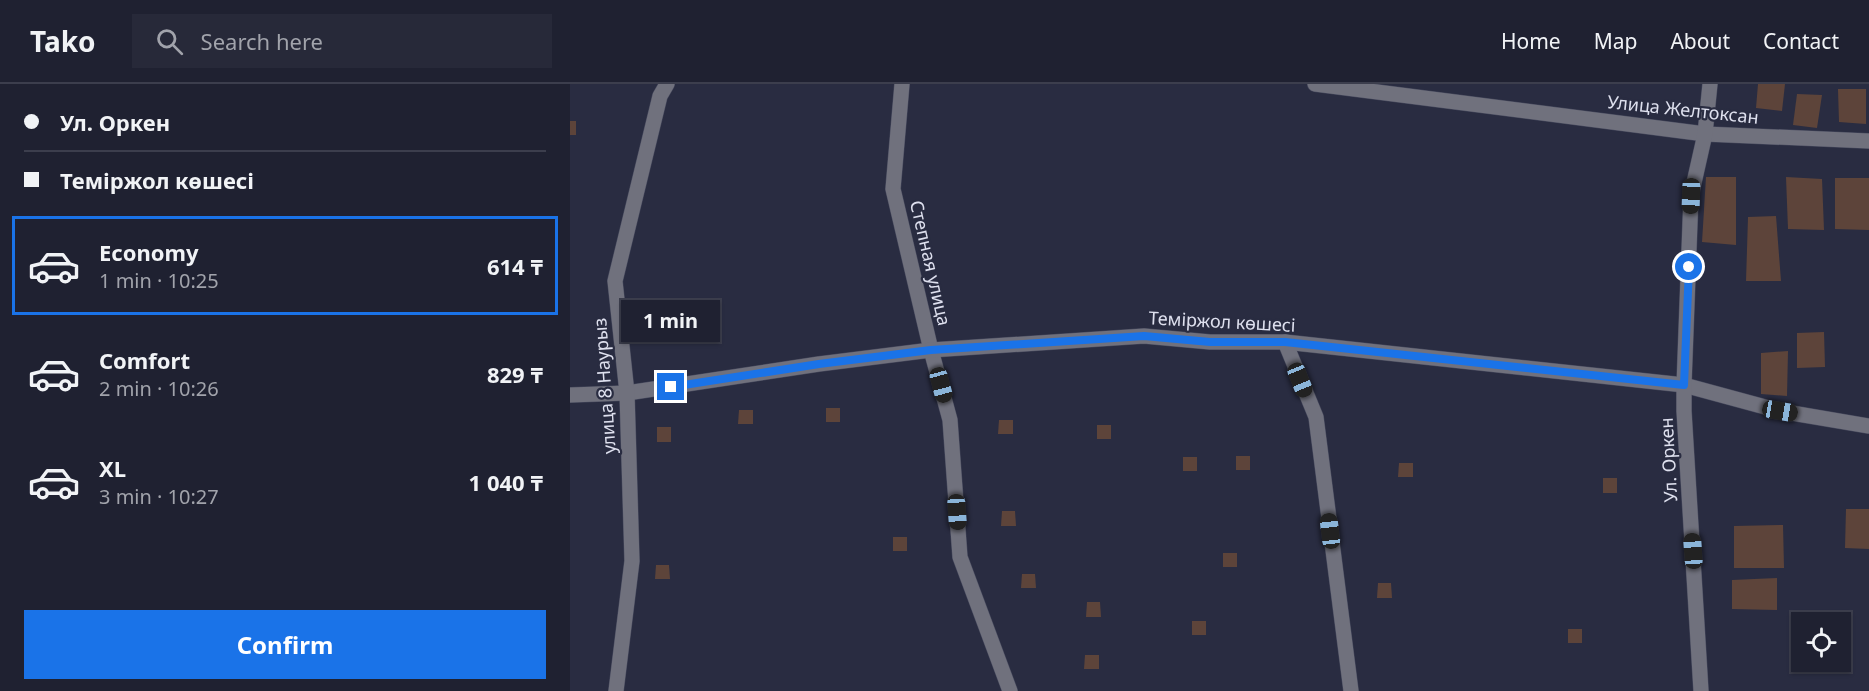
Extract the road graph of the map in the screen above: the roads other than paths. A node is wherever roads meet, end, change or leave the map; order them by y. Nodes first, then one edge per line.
1 (667, 84) edge
2 (902, 84) edge
3 (1315, 84) edge
4 (1710, 84) edge
5 (1705, 134) junction
6 (1869, 141) edge
7 (1285, 342) junction
8 (931, 350) junction
9 (1684, 385) junction
10 (627, 393) junction
11 (570, 395) edge
12 (1869, 426) edge
13 (616, 691) edge
14 (1010, 691) edge
15 (1351, 691) edge
16 (1701, 691) edge

1 - 10 street, улица 8 Наурыз
2 - 8 street, Степная улица
3 - 5 street, Улица Желтоксан
4 - 5 street, Ул. Оркен
5 - 6 street, Улица Желтоксан
5 - 9 street, Ул. Оркен
7 - 8 street, Теміржол көшесі
7 - 9 street, Теміржол көшесі
7 - 15 street
8 - 10 street, Теміржол көшесі
8 - 14 street, Степная улица
9 - 12 street, Теміржол көшесі
9 - 16 street, Ул. Оркен
10 - 11 street, Теміржол көшесі
10 - 13 street, улица 8 Наурыз

